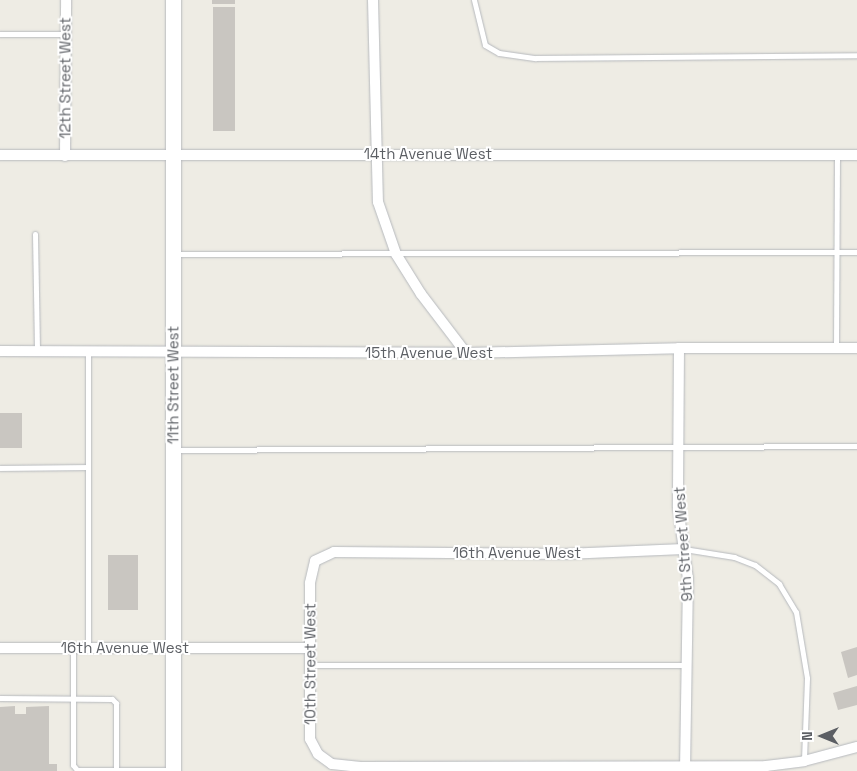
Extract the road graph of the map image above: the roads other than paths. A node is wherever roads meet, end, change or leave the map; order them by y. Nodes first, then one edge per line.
1 (66, 0) edge
2 (173, 0) edge
3 (373, 0) edge
4 (474, 0) edge
5 (0, 34) edge
6 (65, 34) junction
7 (857, 55) edge
8 (375, 154) junction
9 (0, 155) edge
10 (172, 155) junction
11 (837, 155) junction
12 (857, 155) edge
13 (65, 156) junction
14 (35, 234) dead end
15 (837, 252) junction
16 (857, 252) edge
17 (172, 254) junction
18 (396, 254) junction
19 (679, 348) junction
20 (836, 348) junction
21 (857, 348) edge
22 (0, 351) edge
23 (37, 351) junction
24 (88, 352) junction
25 (173, 352) junction
26 (466, 353) junction
27 (857, 446) edge
28 (678, 447) junction
29 (173, 450) junction
30 (88, 467) junction
31 (0, 468) edge
32 (684, 549) junction
33 (350, 552) joint
34 (0, 648) edge
35 (73, 648) junction
36 (88, 648) junction
37 (310, 648) junction
38 (173, 649) junction
39 (310, 665) junction
40 (687, 665) junction
41 (0, 698) edge
42 (73, 699) junction
43 (857, 747) edge
44 (804, 761) junction
45 (685, 768) edge
46 (116, 770) edge
47 (174, 770) edge

1 - 6 street, 12th Street West
2 - 10 main road, 11th Street West
3 - 8 street
4 - 7 lane
5 - 6 lane
6 - 13 street, 12th Street West
8 - 10 street, 14th Avenue West
8 - 11 street, 14th Avenue West
8 - 18 street
9 - 13 street, 14th Avenue West
10 - 13 street, 14th Avenue West
10 - 17 main road, 11th Street West
11 - 12 street, 14th Avenue West
11 - 15 lane
14 - 23 lane
15 - 16 lane
15 - 18 lane
15 - 20 lane
17 - 18 lane
17 - 25 main road, 11th Street West
18 - 26 street
19 - 20 street, 15th Avenue West
19 - 26 street, 15th Avenue West
19 - 28 street, 9th Street West
20 - 21 street, 15th Avenue West
22 - 23 street, 15th Avenue West
23 - 24 street, 15th Avenue West
24 - 25 street, 15th Avenue West
24 - 30 lane
25 - 26 street, 15th Avenue West
25 - 29 main road, 11th Street West
27 - 28 lane
28 - 29 lane
28 - 32 street, 9th Street West
29 - 38 main road, 11th Street West
30 - 31 lane
30 - 36 lane
32 - 33 street, 16th Avenue West
32 - 40 street, 9th Street West
32 - 44 lane
33 - 37 street, 10th Street West
34 - 35 street, 16th Avenue West
35 - 36 street, 16th Avenue West
35 - 42 lane
36 - 38 street, 16th Avenue West
37 - 38 street, 16th Avenue West
37 - 39 street, 10th Street West
38 - 47 main road, 11th Street West
39 - 40 lane
39 - 45 street, 10th Street West
40 - 45 street, 9th Street West
41 - 42 lane
42 - 46 lane
42 - 46 lane
43 - 44 street, 10th Street West
44 - 45 street, 10th Street West
46 - 47 lane

